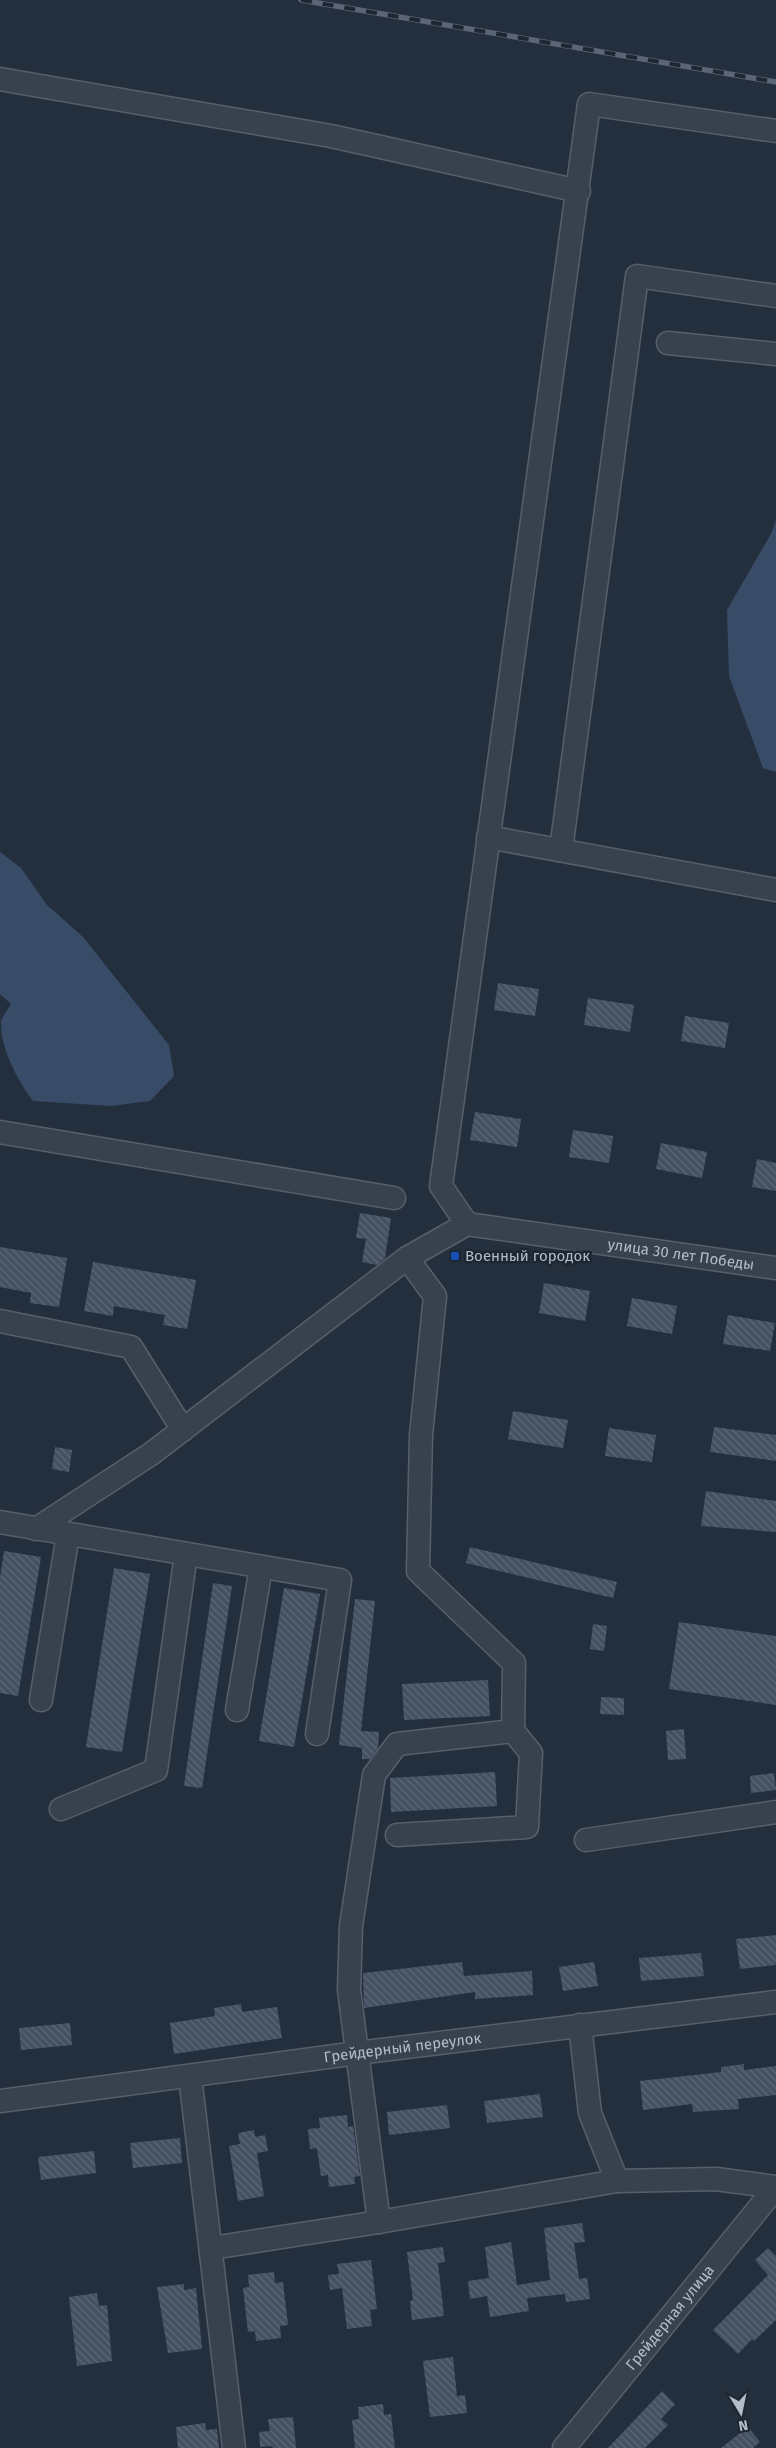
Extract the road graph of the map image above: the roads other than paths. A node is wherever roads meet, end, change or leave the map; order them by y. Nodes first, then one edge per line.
1 (0, 79) edge
2 (776, 131) edge
3 (578, 191) junction
4 (776, 296) edge
5 (668, 343) dead end
6 (776, 354) edge
7 (488, 837) junction
8 (561, 850) junction
9 (776, 890) edge
10 (0, 1132) edge
11 (394, 1198) dead end
12 (466, 1224) junction
13 (407, 1258) junction
14 (776, 1268) edge
15 (0, 1321) edge
16 (183, 1430) junction
17 (0, 1522) edge
18 (36, 1529) junction
19 (68, 1534) junction
20 (186, 1554) junction
21 (261, 1567) junction
22 (41, 1700) dead end
23 (237, 1710) dead end
24 (513, 1731) junction
25 (318, 1734) dead end
26 (60, 1809) dead end
27 (776, 1812) edge
28 (397, 1835) dead end
29 (586, 1840) dead end
30 (776, 2002) edge
31 (580, 2025) junction
32 (357, 2053) junction
33 (190, 2076) junction
34 (0, 2101) edge
35 (617, 2181) junction
36 (776, 2187) edge
37 (379, 2222) junction
38 (212, 2248) junction
39 (234, 2448) edge
40 (564, 2448) edge

1 - 3 street
2 - 3 street
3 - 7 street
4 - 8 street
5 - 6 street
7 - 8 street
7 - 12 street
8 - 9 street
10 - 11 street
12 - 13 street
12 - 14 street, улица 30 лет Победы
13 - 16 street
13 - 24 street
15 - 16 street
16 - 18 street
17 - 18 street
18 - 19 street
19 - 20 street
19 - 22 street
20 - 21 street
20 - 26 street
21 - 23 street
21 - 25 street
24 - 28 street
24 - 32 street
27 - 29 street
30 - 31 street, Грейдерный переулок
31 - 32 street, Грейдерный переулок
31 - 35 street
32 - 33 street, Грейдерный переулок
32 - 37 street
33 - 34 street, Грейдерный переулок
33 - 38 street
35 - 36 street
35 - 37 street
36 - 40 street, Грейдерная улица
37 - 38 street
38 - 39 street

